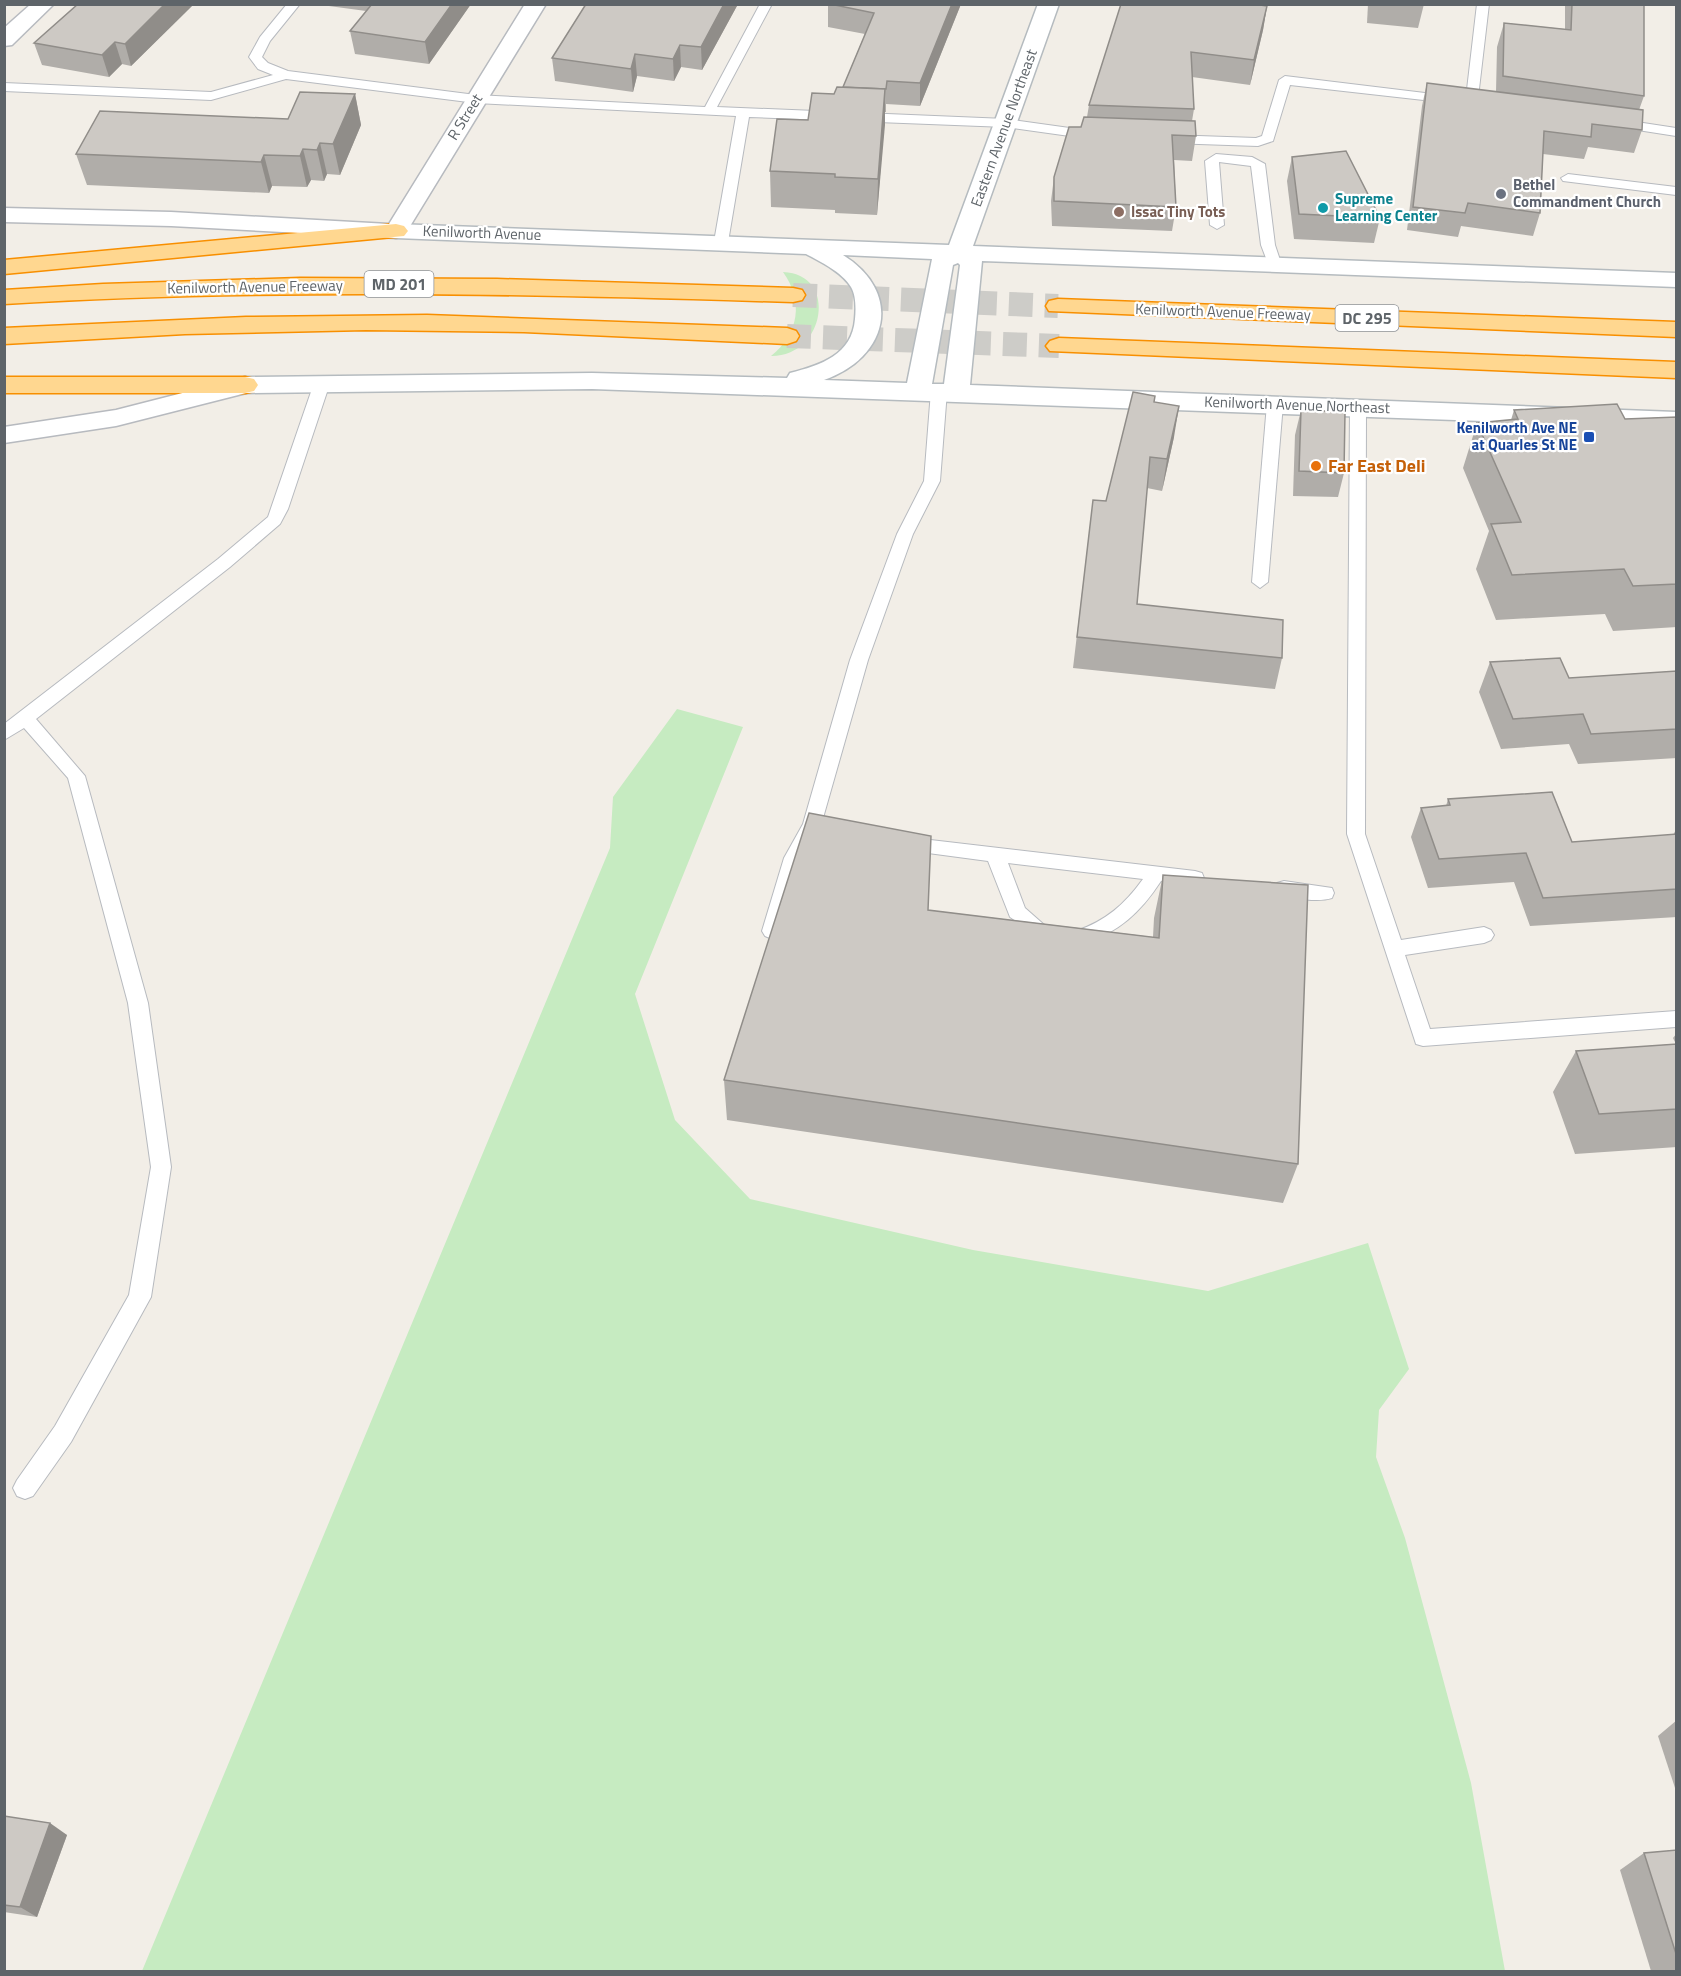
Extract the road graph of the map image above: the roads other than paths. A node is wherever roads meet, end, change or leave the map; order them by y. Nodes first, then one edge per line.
1 (44, 4) edge
2 (294, 4) edge
3 (536, 4) edge
4 (766, 4) edge
5 (1049, 4) edge
6 (1483, 4) edge
7 (4, 40) edge
8 (286, 75) junction
9 (4, 87) edge
10 (476, 99) junction
11 (709, 111) junction
12 (743, 113) junction
13 (1608, 122) edge
14 (1006, 123) junction
15 (1677, 132) edge
16 (1108, 136) edge
17 (1152, 138) edge
18 (1568, 178) dead end
19 (1677, 190) edge
20 (4, 215) edge
21 (1216, 225) dead end
22 (396, 231) junction
23 (721, 242) junction
24 (808, 246) junction
25 (959, 251) junction
26 (1274, 263) junction
27 (4, 267) edge
28 (1672, 277) edge
29 (793, 295) tunnel mouth
30 (4, 297) edge
31 (1058, 306) tunnel mouth
32 (1677, 330) edge
33 (4, 336) edge
34 (787, 336) tunnel mouth
35 (1059, 346) tunnel mouth
36 (1677, 370) edge
37 (4, 385) edge
38 (245, 385) junction
39 (321, 386) junction
40 (773, 386) junction
41 (938, 391) junction
42 (1275, 404) junction
43 (1358, 407) junction
44 (1677, 420) edge
45 (4, 435) edge
46 (1260, 582) dead end
47 (25, 718) junction
48 (4, 734) edge
49 (812, 825) junction
50 (832, 830) edge
51 (892, 842) edge
52 (995, 854) junction
53 (1156, 874) junction
54 (1212, 880) edge
55 (1269, 887) edge
56 (1326, 893) dead end
57 (1040, 930) edge
58 (1484, 935) dead end
59 (1083, 936) edge
60 (767, 948) edge
61 (1394, 950) junction
62 (1677, 1019) edge
63 (25, 1488) dead end

1 - 7 main road
2 - 8 lane
3 - 10 main road, R Street
4 - 11 lane
5 - 14 main road, Eastern Avenue Northeast
6 - 17 lane
8 - 9 lane
8 - 10 lane
10 - 11 lane
10 - 22 main road, R Street
11 - 12 lane
12 - 14 lane
12 - 23 lane
13 - 15 lane
14 - 16 lane
14 - 25 main road, Eastern Avenue Northeast
18 - 19 lane
20 - 22 main road, Kenilworth Avenue
21 - 26 lane
22 - 23 main road, Kenilworth Avenue
22 - 27 highway
23 - 24 main road, Kenilworth Avenue
24 - 25 main road, Kenilworth Avenue
24 - 40 main road
25 - 26 main road
25 - 41 main road, Eastern Avenue Northeast
25 - 41 main road
26 - 28 main road
29 - 30 highway, Kenilworth Avenue Freeway / MD 201
31 - 32 highway, Kenilworth Avenue Freeway / DC 295
33 - 34 highway, MD 201
35 - 36 highway, DC 295
37 - 38 highway
38 - 39 main road
38 - 45 main road
39 - 40 main road
39 - 47 lane
40 - 41 main road
41 - 42 main road, Kenilworth Avenue Northeast
41 - 49 lane
42 - 43 main road, Kenilworth Avenue Northeast
42 - 46 lane
43 - 44 main road, Kenilworth Avenue Northeast
43 - 61 lane
47 - 48 lane
47 - 63 lane
49 - 50 lane
49 - 60 lane
51 - 52 lane
52 - 53 lane
52 - 57 lane
53 - 54 lane
53 - 59 lane
55 - 56 lane
58 - 61 lane
61 - 62 lane

